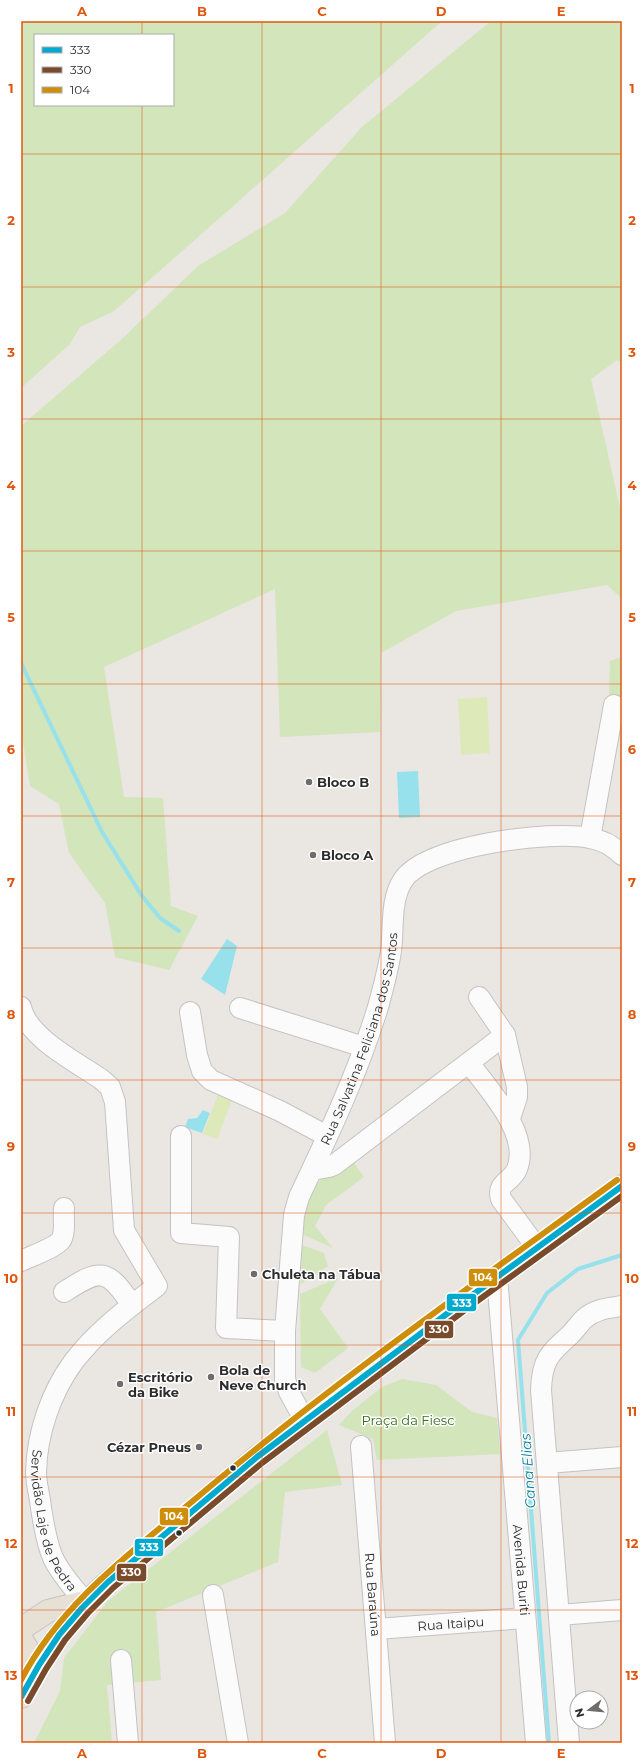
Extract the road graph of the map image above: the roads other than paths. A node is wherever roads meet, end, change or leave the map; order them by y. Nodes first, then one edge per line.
1 (614, 705) dead end
2 (590, 838) junction
3 (622, 855) edge
4 (479, 997) dead end
5 (21, 1007) edge
6 (240, 1008) dead end
7 (190, 1012) dead end
8 (504, 1035) junction
9 (364, 1047) junction
10 (469, 1063) junction
11 (510, 1118) junction
12 (181, 1136) dead end
13 (327, 1136) junction
14 (312, 1170) junction
15 (622, 1186) edge
16 (64, 1208) dead end
17 (537, 1248) junction
18 (21, 1261) edge
19 (498, 1276) junction
20 (64, 1292) dead end
21 (132, 1305) junction
22 (622, 1306) edge
23 (285, 1331) junction
24 (305, 1421) junction
25 (361, 1446) dead end
26 (622, 1457) edge
27 (546, 1463) junction
28 (213, 1595) dead end
29 (86, 1602) junction
30 (622, 1610) edge
31 (559, 1615) junction
32 (525, 1618) junction
33 (21, 1629) edge
34 (376, 1629) junction
35 (21, 1638) edge
36 (121, 1660) dead end
37 (40, 1662) junction
38 (21, 1697) edge
39 (128, 1743) edge
40 (238, 1743) edge
41 (385, 1743) edge
42 (536, 1743) edge
43 (569, 1743) edge

1 - 2 street
2 - 3 street, Rua Salvatina Feliciana dos Santos
2 - 9 street, Rua Salvatina Feliciana dos Santos
4 - 8 street
5 - 21 street, Servidão Laje de Pedra
6 - 9 street
7 - 13 street
8 - 10 street
8 - 11 street
9 - 13 street, Rua Salvatina Feliciana dos Santos
10 - 11 street
10 - 14 street
11 - 17 street
12 - 23 street
13 - 14 street, Rua Salvatina Feliciana dos Santos
14 - 23 street, Rua Salvatina Feliciana dos Santos
15 - 17 main road
16 - 18 street
17 - 19 main road
19 - 24 main road
19 - 32 street, Avenida Buriti
20 - 21 street
21 - 29 street, Servidão Laje de Pedra
22 - 27 street
23 - 24 street, Rua Salvatina Feliciana dos Santos
24 - 29 main road
25 - 34 street, Rua Baraúna
26 - 27 street
27 - 31 street
28 - 40 street
29 - 33 main road
29 - 37 main road
30 - 31 street
31 - 43 street
32 - 34 street, Rua Itaipu
32 - 42 street, Avenida Buriti
34 - 41 street, Rua Baraúna
35 - 37 main road
36 - 39 street
37 - 38 main road

